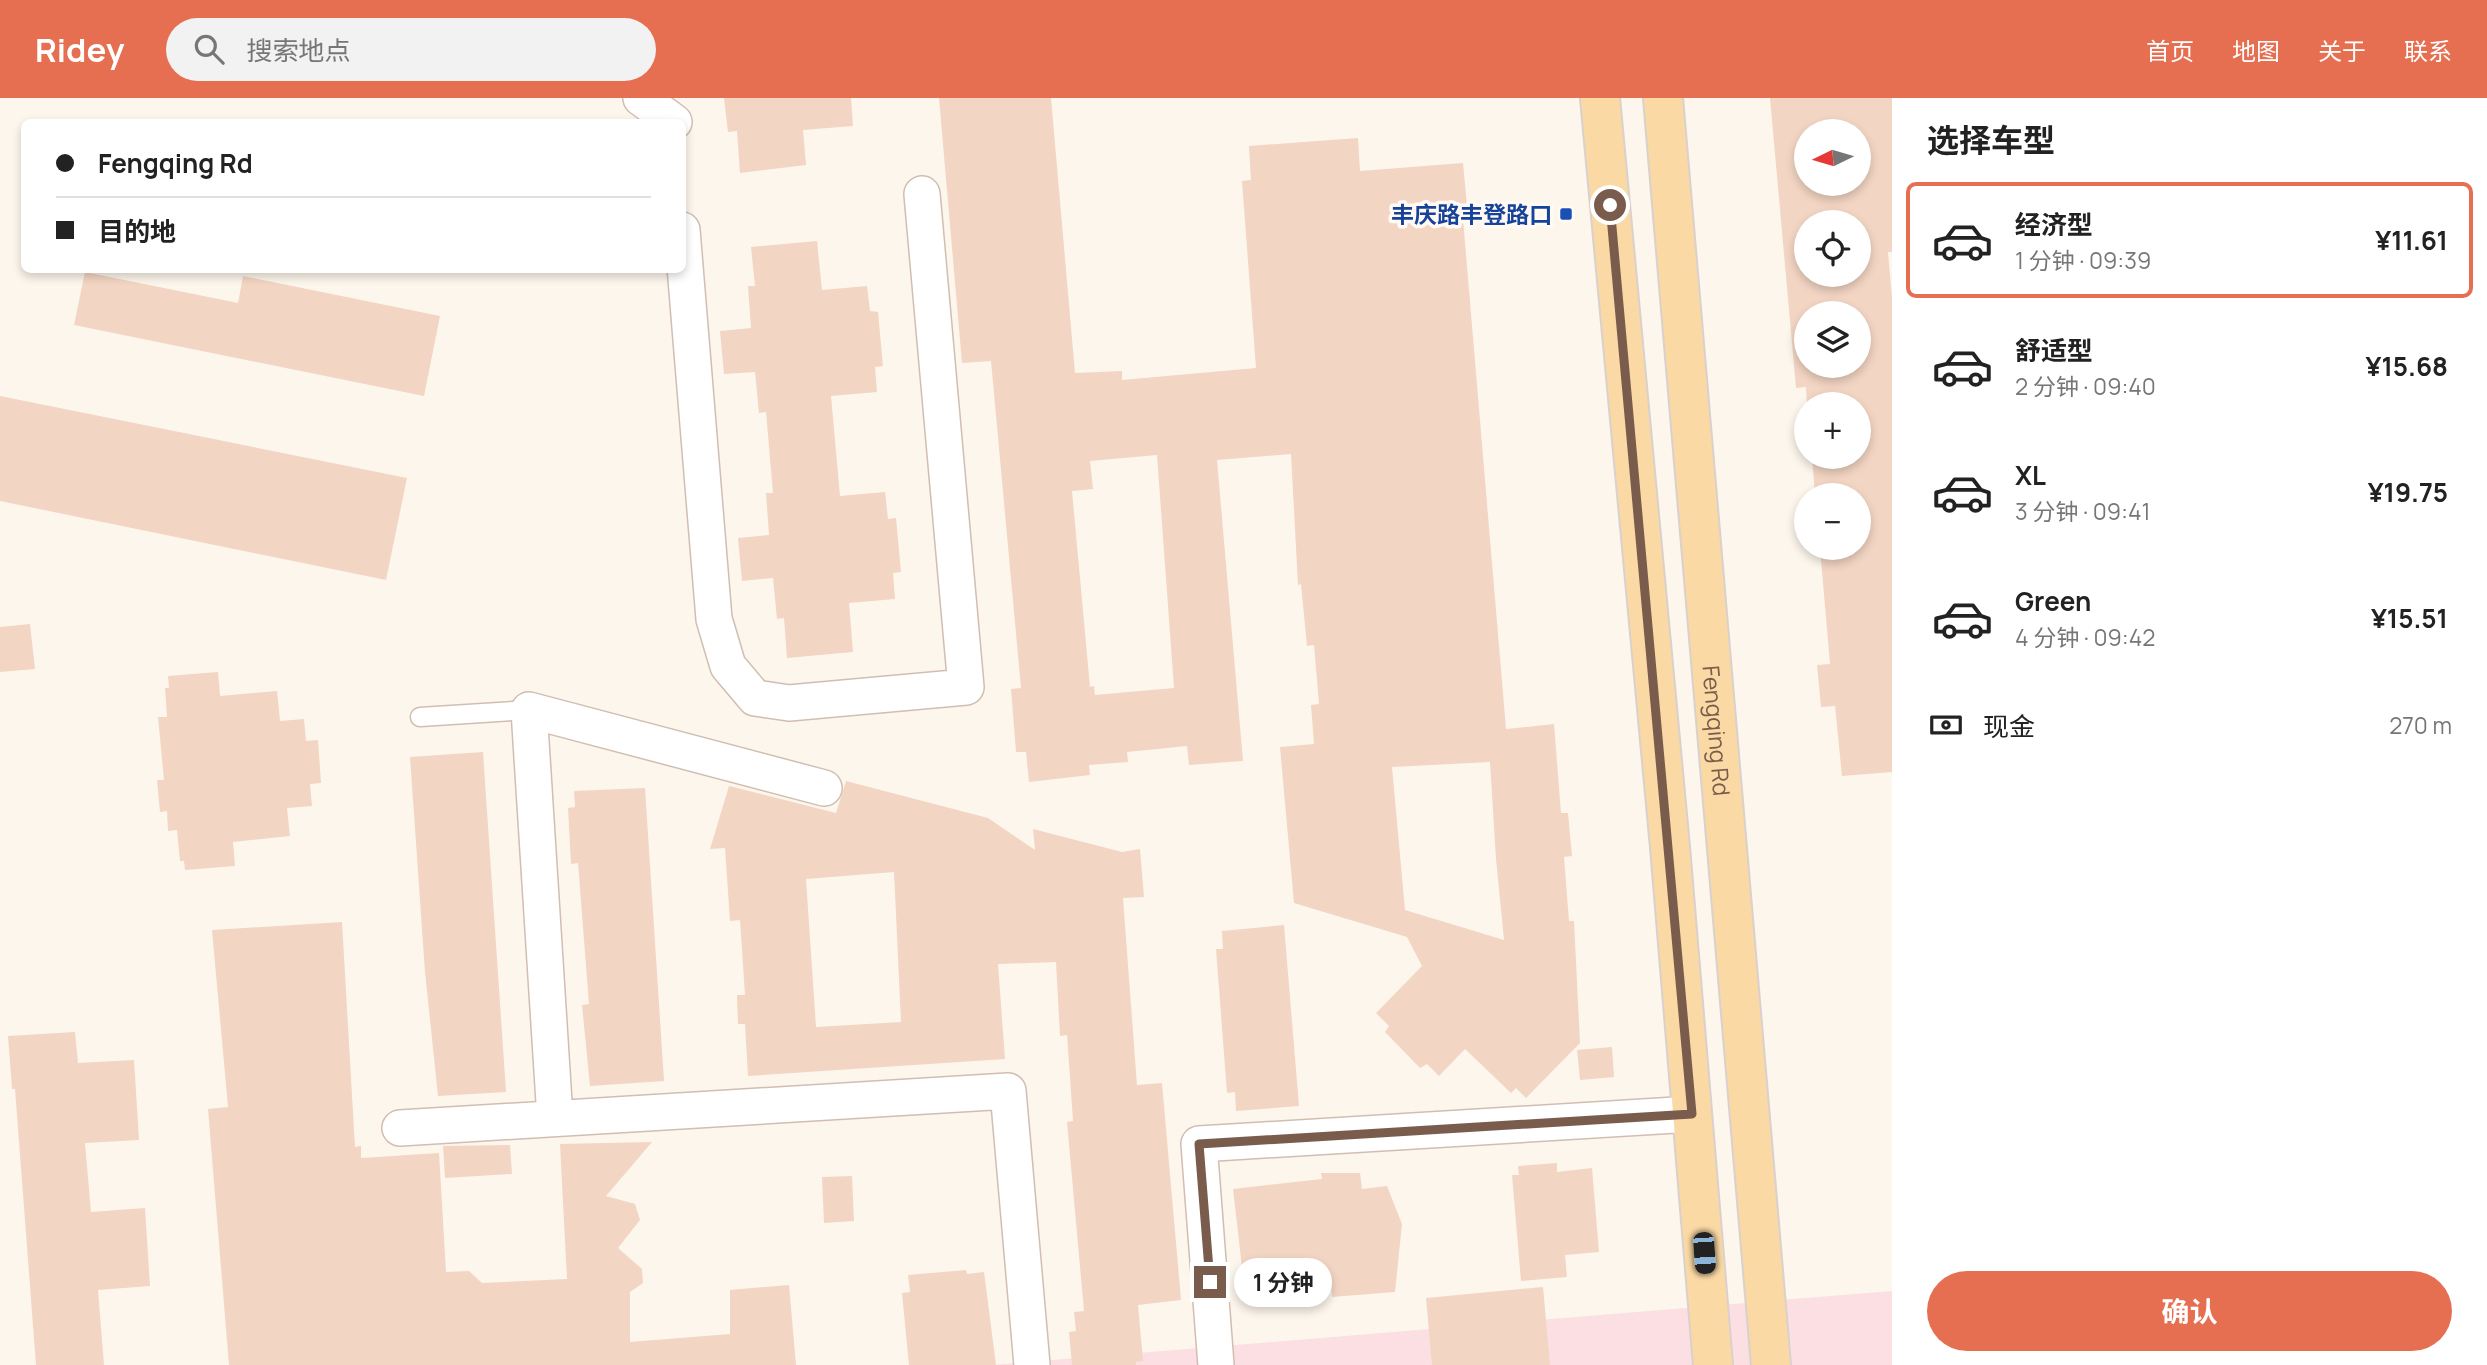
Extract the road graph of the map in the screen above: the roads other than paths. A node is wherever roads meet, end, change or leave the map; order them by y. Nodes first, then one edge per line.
1 (641, 98) edge
2 (1600, 98) edge
3 (1663, 98) edge
4 (670, 119) edge
5 (922, 194) dead end
6 (686, 273) edge
7 (529, 710) junction
8 (420, 717) dead end
9 (824, 788) dead end
10 (1692, 1114) junction
11 (555, 1118) junction
12 (400, 1128) dead end
13 (1032, 1365) edge
14 (1216, 1365) edge
15 (1713, 1365) edge
16 (1771, 1365) edge

1 - 4 street
2 - 10 main road
3 - 16 main road, Fengqing Rd
5 - 6 street
7 - 8 lane
7 - 9 street
7 - 11 street
10 - 14 street
10 - 15 main road
11 - 12 street
11 - 13 street

